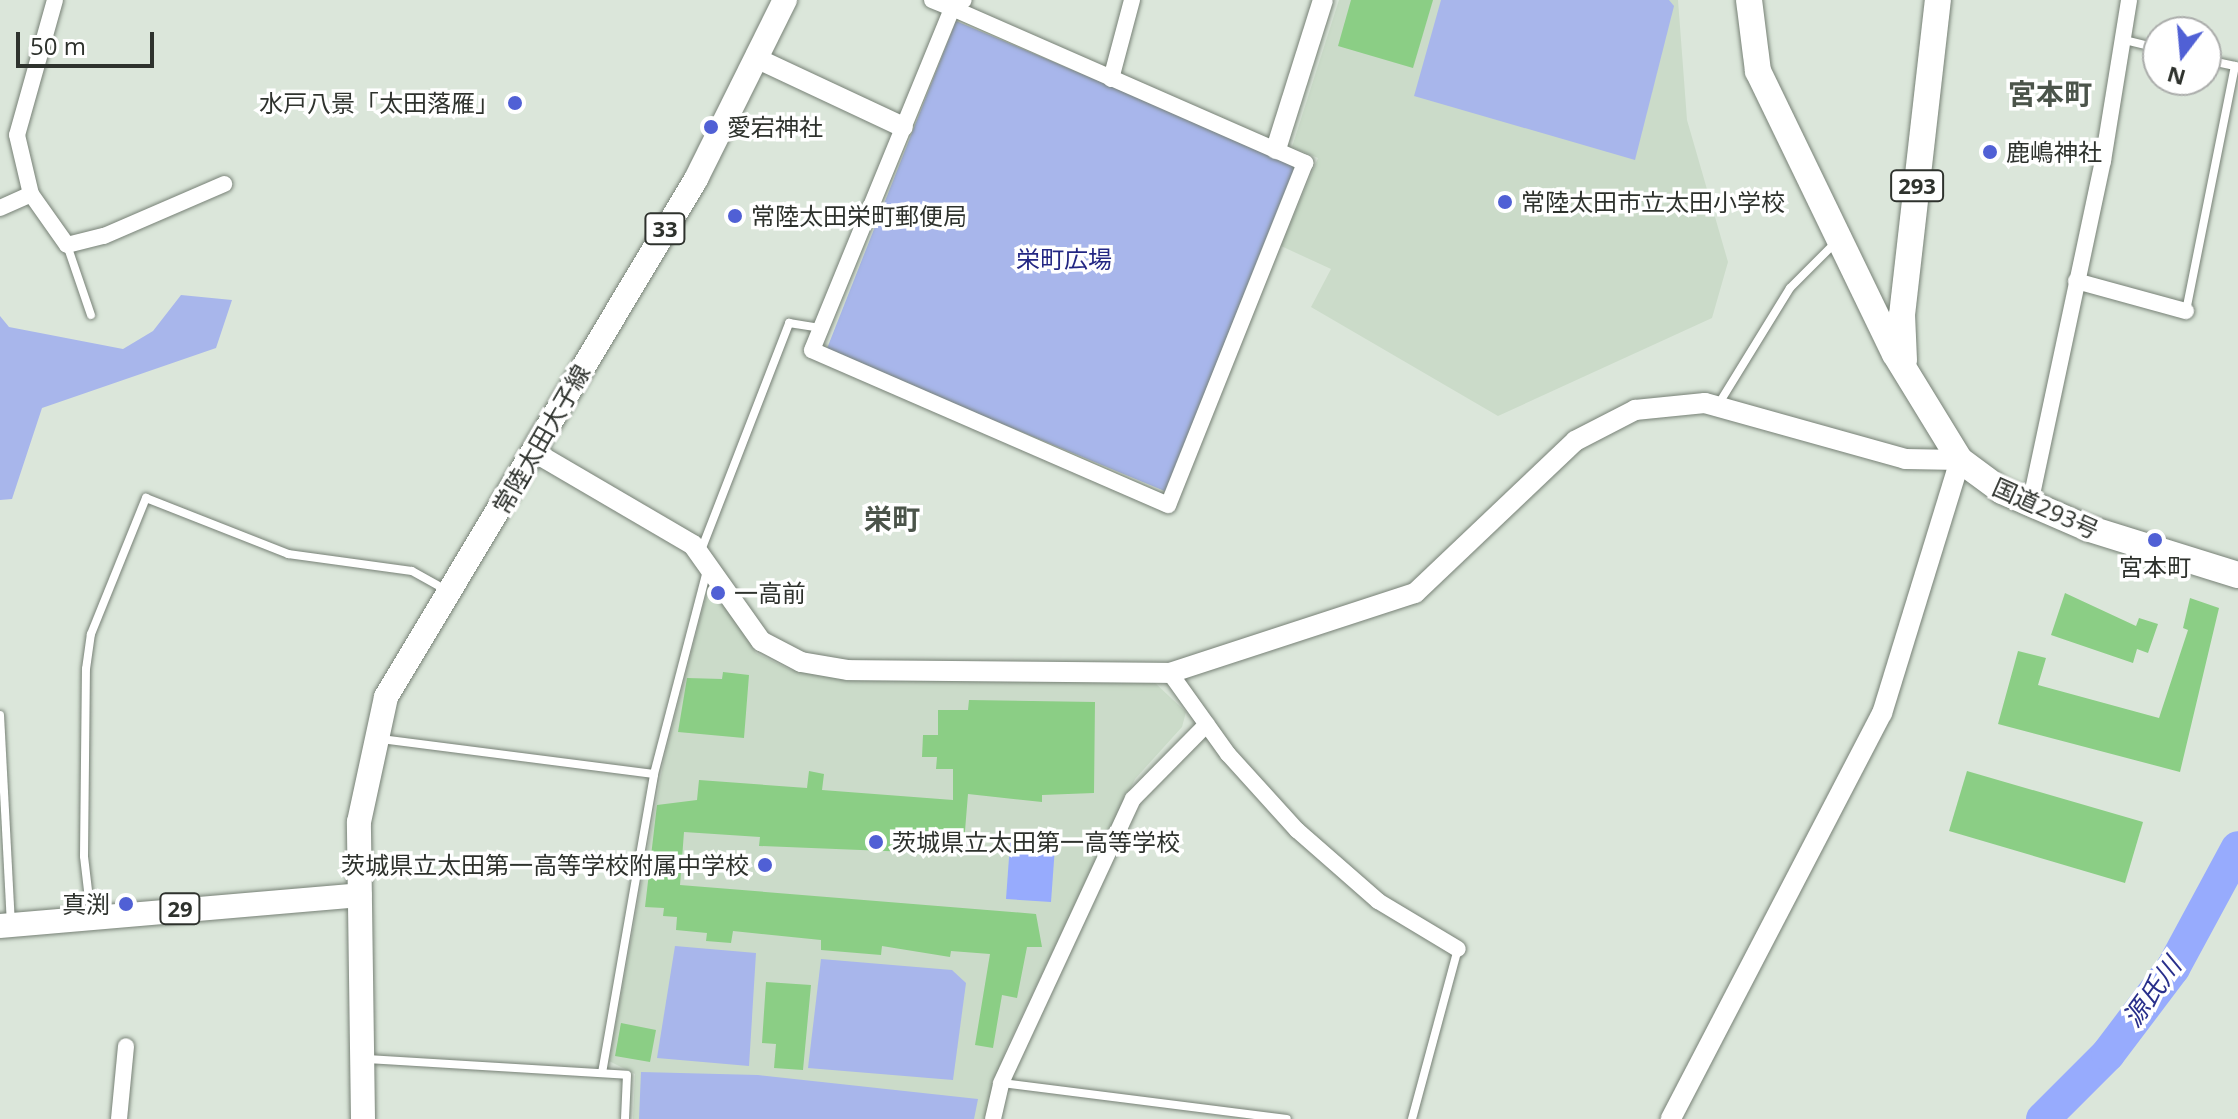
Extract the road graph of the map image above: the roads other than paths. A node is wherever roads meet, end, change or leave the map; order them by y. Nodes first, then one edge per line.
1 (55, 0) edge
2 (785, 0) edge
3 (932, 0) edge
4 (1132, 0) edge
5 (1323, 0) edge
6 (1749, 0) edge
7 (1938, 0) edge
8 (2129, 0) edge
9 (958, 4) edge
10 (2125, 40) junction
11 (2142, 44) edge
12 (758, 59) junction
13 (2222, 63) edge
14 (1111, 79) junction
15 (903, 127) junction
16 (1276, 149) junction
17 (224, 184) dead end
18 (31, 194) junction
19 (0, 208) edge
20 (1839, 239) junction
21 (67, 245) junction
22 (2076, 281) junction
23 (2186, 311) joint
24 (91, 315) dead end
25 (1890, 317) junction
26 (821, 328) junction
27 (1718, 405) junction
28 (534, 452) junction
29 (1960, 460) junction
30 (2030, 504) junction
31 (704, 557) junction
32 (2238, 575) edge
33 (449, 592) junction
34 (1170, 673) junction
35 (0, 715) edge
36 (1207, 724) junction
37 (372, 738) junction
38 (654, 774) junction
39 (360, 895) junction
40 (91, 916) junction
41 (6, 925) edge
42 (1458, 949) joint
43 (126, 1046) dead end
44 (362, 1059) junction
45 (602, 1073) junction
46 (1001, 1083) junction
47 (119, 1119) edge
48 (363, 1119) edge
49 (625, 1119) edge
50 (993, 1119) edge
51 (1287, 1119) edge
52 (1412, 1119) edge
53 (1671, 1119) edge

1 - 18 street
2 - 12 main road, 常陸太田大子線 / 33
3 - 9 street
4 - 14 street
5 - 16 street
6 - 20 highway, 国道293号
7 - 25 highway, 293
8 - 10 street
9 - 14 street
9 - 15 street
10 - 11 lane
10 - 22 street
12 - 15 street
12 - 28 main road, 常陸太田大子線 / 33
13 - 23 lane
14 - 16 street
15 - 26 street
16 - 26 street
17 - 21 street
18 - 19 street
18 - 21 street
20 - 25 highway, 国道293号
20 - 27 lane
21 - 24 lane
22 - 23 street
22 - 30 street
25 - 29 highway, 国道293号
26 - 31 lane
27 - 29 street
27 - 34 street
28 - 31 street
28 - 33 main road, 常陸太田大子線 / 33
29 - 30 highway, 国道293号
29 - 53 street
30 - 32 highway, 国道293号
31 - 34 street
31 - 38 lane
33 - 37 main road, 常陸太田大子線 / 33
33 - 40 lane
34 - 36 street
35 - 41 lane
36 - 42 street
36 - 46 street
37 - 38 lane
37 - 39 main road, 常陸太田大子線 / 33
38 - 45 lane
39 - 40 main road, 29
39 - 44 main road, 常陸太田大子線
40 - 41 main road, 29
42 - 52 lane
43 - 47 street
44 - 45 lane
44 - 48 main road, 常陸太田大子線
45 - 49 lane
46 - 50 street
46 - 51 lane

